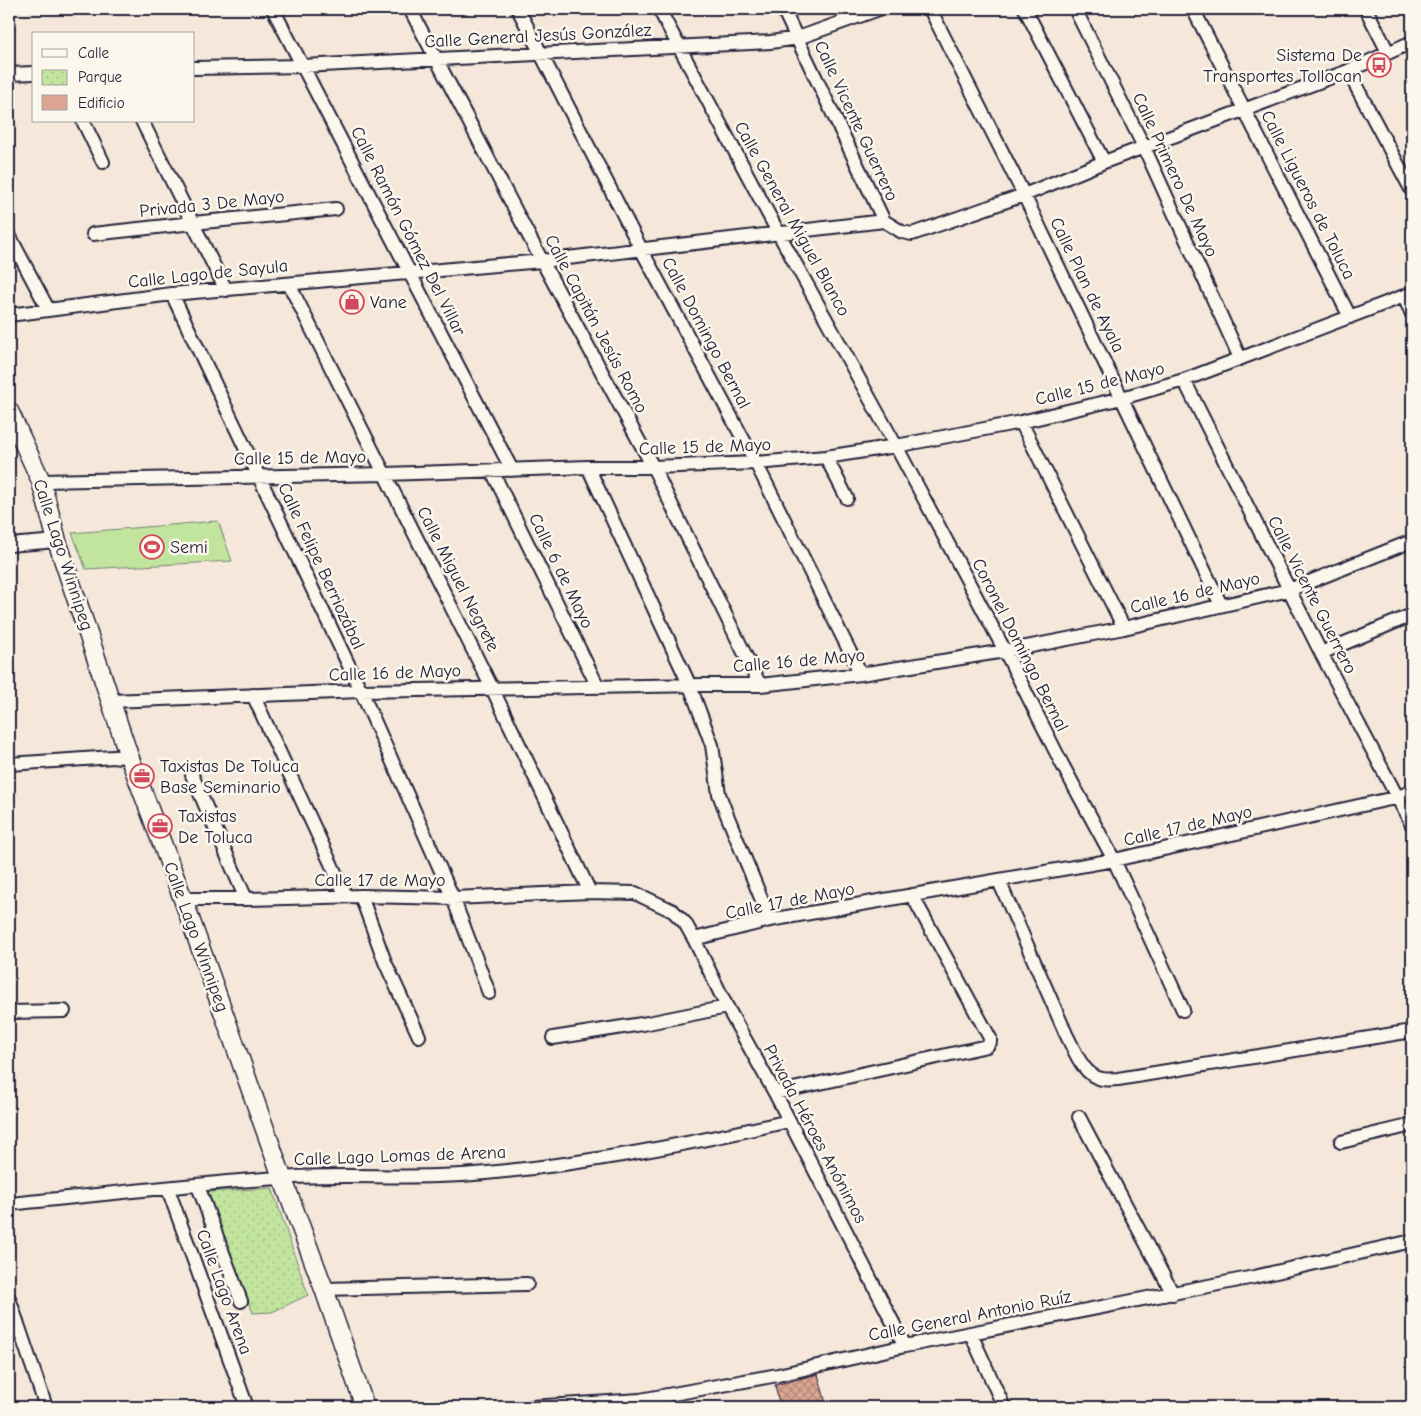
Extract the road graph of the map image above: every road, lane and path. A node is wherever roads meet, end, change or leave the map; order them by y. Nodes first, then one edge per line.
1 (273, 9) edge
2 (410, 9) edge
3 (518, 9) edge
4 (659, 9) edge
5 (783, 9) edge
6 (879, 9) edge
7 (930, 9) edge
8 (1025, 9) edge
9 (1075, 9) edge
10 (1193, 9) edge
11 (1366, 9) edge
12 (852, 13) edge
13 (798, 38) junction
14 (1412, 42) edge
15 (679, 47) junction
16 (1388, 52) junction
17 (541, 54) junction
18 (436, 59) junction
19 (303, 66) junction
20 (195, 68) edge
21 (1348, 71) junction
22 (32, 73) edge
23 (9, 74) edge
24 (1244, 109) junction
25 (83, 122) edge
26 (142, 122) edge
27 (1144, 147) junction
28 (103, 162) dead end
29 (1104, 162) junction
30 (1412, 191) edge
31 (1024, 195) junction
32 (336, 209) dead end
33 (884, 221) junction
34 (193, 223) junction
35 (93, 234) dead end
36 (779, 234) junction
37 (9, 235) edge
38 (641, 249) junction
39 (542, 261) junction
40 (410, 273) junction
41 (289, 284) junction
42 (226, 290) junction
43 (172, 294) junction
44 (1408, 295) edge
45 (48, 309) junction
46 (1412, 314) edge
47 (9, 315) edge
48 (1350, 317) junction
49 (1240, 358) junction
50 (1184, 380) junction
51 (1122, 398) junction
52 (9, 411) edge
53 (1021, 422) junction
54 (896, 446) junction
55 (826, 457) junction
56 (756, 463) junction
57 (588, 467) junction
58 (653, 467) junction
59 (512, 470) junction
60 (492, 471) junction
61 (386, 474) junction
62 (259, 476) junction
63 (40, 481) junction
64 (847, 498) dead end
65 (57, 541) junction
66 (1412, 541) edge
67 (9, 546) edge
68 (1289, 590) junction
69 (1221, 605) junction
70 (1412, 614) edge
71 (1124, 628) junction
72 (1005, 651) junction
73 (1321, 653) junction
74 (861, 674) junction
75 (760, 685) junction
76 (690, 686) junction
77 (598, 687) junction
78 (492, 688) junction
79 (360, 691) junction
80 (253, 695) junction
81 (112, 701) junction
82 (129, 756) junction
83 (9, 764) edge
84 (192, 775) dead end
85 (1412, 791) edge
86 (1399, 797) junction
87 (1412, 825) edge
88 (1114, 860) junction
89 (999, 881) junction
90 (590, 892) junction
91 (912, 895) junction
92 (346, 896) junction
93 (361, 896) junction
94 (453, 898) junction
95 (183, 899) junction
96 (246, 899) junction
97 (770, 920) junction
98 (694, 939) junction
99 (489, 993) dead end
100 (727, 1007) junction
101 (1183, 1010) dead end
102 (64, 1011) dead end
103 (9, 1012) edge
104 (1412, 1031) edge
105 (420, 1036) dead end
106 (553, 1038) dead end
107 (775, 1093) junction
108 (1079, 1117) dead end
109 (789, 1121) junction
110 (1412, 1126) edge
111 (1341, 1142) dead end
112 (282, 1177) junction
113 (198, 1186) junction
114 (168, 1189) junction
115 (9, 1204) edge
116 (1412, 1241) edge
117 (527, 1284) dead end
118 (324, 1289) junction
119 (1173, 1294) junction
120 (9, 1298) edge
121 (241, 1301) dead end
122 (971, 1334) junction
123 (904, 1346) junction
124 (46, 1407) edge
125 (247, 1407) edge
126 (365, 1407) edge
127 (531, 1407) edge
128 (1004, 1407) edge

1 - 19 street, Calle Ramón Gómez Del Villar
2 - 18 street, Calle Capitán Jesús Romo
3 - 17 street, Calle Domingo Bernal
4 - 15 street, Calle General Miguel Blanco
5 - 13 street, Calle Vicente Guerrero
6 - 12 street, Calle General Jesús González
7 - 31 street, Calle Plan de Ayala
8 - 29 street
9 - 27 street, Calle Primero De Mayo
10 - 24 street, Calle Ligueros de Toluca
11 - 16 street
12 - 13 street, Calle General Jesús González
13 - 15 street, Calle General Jesús González
13 - 33 street, Calle Vicente Guerrero
14 - 16 street
15 - 17 street, Calle General Jesús González
15 - 36 street, Calle General Miguel Blanco
16 - 21 street
17 - 18 street, Calle General Jesús González
17 - 38 street, Calle Domingo Bernal
18 - 19 street, Calle General Jesús González
18 - 39 street, Calle Capitán Jesús Romo
19 - 20 street, Calle General Jesús González
19 - 40 street, Calle Ramón Gómez Del Villar
21 - 24 street
21 - 30 street
22 - 23 street
24 - 27 street
24 - 48 street, Calle Ligueros de Toluca
25 - 28 street
26 - 34 street
27 - 29 street
27 - 49 street, Calle Primero De Mayo
29 - 31 street
31 - 33 street
31 - 51 street, Calle Plan de Ayala
32 - 34 street, Privada 3 De Mayo
33 - 36 street, Calle Lago de Sayula
34 - 35 street, Privada 3 De Mayo
34 - 42 street
36 - 38 street, Calle Lago de Sayula
36 - 54 street, Calle General Miguel Blanco
37 - 45 street
38 - 39 street, Calle Lago de Sayula
38 - 56 street, Calle Domingo Bernal
39 - 40 street, Calle Lago de Sayula
39 - 58 street, Calle Capitán Jesús Romo
40 - 41 street, Calle Lago de Sayula
40 - 59 street, Calle Ramón Gómez Del Villar
41 - 42 street, Calle Lago de Sayula
41 - 61 street, Calle Miguel Negrete
42 - 43 street, Calle Lago de Sayula
43 - 45 street, Calle Lago de Sayula
43 - 62 street, Calle Felipe Berriozábal
44 - 46 street
44 - 48 street, Calle 15 de Mayo
45 - 47 street, Calle Lago de Sayula
48 - 49 street, Calle 15 de Mayo
49 - 50 street, Calle 15 de Mayo
50 - 51 street, Calle 15 de Mayo
50 - 68 street, Calle Vicente Guerrero
51 - 53 street, Calle 15 de Mayo
51 - 69 street, Calle Plan de Ayala
52 - 63 main road, Calle Lago Winnipeg
53 - 54 street, Calle 15 de Mayo
53 - 71 street
54 - 55 street, Calle 15 de Mayo
54 - 72 street, Coronel Domingo Bernal
55 - 56 street, Calle 15 de Mayo
55 - 64 street
56 - 58 street, Calle 15 de Mayo
56 - 74 street, Calle Domingo Bernal
57 - 58 street, Calle 15 de Mayo
57 - 59 street, Calle 15 de Mayo
57 - 76 street
58 - 75 street, Calle Capitán Jesús Romo
59 - 60 street, Calle 15 de Mayo
60 - 61 street, Calle 15 de Mayo
60 - 77 street, Calle 6 de Mayo
61 - 62 street, Calle 15 de Mayo
61 - 78 street, Calle Miguel Negrete
62 - 63 street, Calle 15 de Mayo
62 - 79 street, Calle Felipe Berriozábal
63 - 65 main road, Calle Lago Winnipeg
65 - 67 street
65 - 81 main road, Calle Lago Winnipeg
66 - 68 street, Calle 16 de Mayo
68 - 69 street, Calle 16 de Mayo
68 - 73 street, Calle Vicente Guerrero
69 - 71 street, Calle 16 de Mayo
70 - 73 street
71 - 72 street, Calle 16 de Mayo
72 - 74 street, Calle 16 de Mayo
72 - 88 street, Coronel Domingo Bernal
73 - 86 street, Calle Vicente Guerrero
74 - 75 street, Calle 16 de Mayo
75 - 76 street, Calle 16 de Mayo
76 - 77 street, Calle 16 de Mayo
76 - 97 street
77 - 78 street, Calle 16 de Mayo
78 - 79 street, Calle 16 de Mayo
78 - 90 street, Calle Miguel Negrete
79 - 80 street, Calle 16 de Mayo
79 - 94 street, Calle Felipe Berriozábal
80 - 81 street, Calle 16 de Mayo
80 - 92 street
81 - 82 main road, Calle Lago Winnipeg
82 - 83 street
82 - 95 main road, Calle Lago Winnipeg
84 - 96 street
85 - 86 street, Calle 17 de Mayo
86 - 87 street, Calle Vicente Guerrero
86 - 88 street, Calle 17 de Mayo
88 - 89 street, Calle 17 de Mayo
88 - 101 street, Coronel Domingo Bernal
89 - 91 street, Calle 17 de Mayo
89 - 104 street
90 - 94 street, Calle 17 de Mayo
90 - 98 street, Calle 17 de Mayo
91 - 97 street, Calle 17 de Mayo
91 - 107 street
92 - 93 street, Calle 17 de Mayo
92 - 96 street, Calle 17 de Mayo
93 - 94 street, Calle 17 de Mayo
93 - 105 street
94 - 99 street, Calle Felipe Berriozábal
95 - 96 street, Calle 17 de Mayo
95 - 112 main road, Calle Lago Winnipeg
97 - 98 street, Calle 17 de Mayo
98 - 100 street, Privada Héroes Anónimos
100 - 106 street
100 - 107 street, Privada Héroes Anónimos
102 - 103 street
107 - 109 street, Privada Héroes Anónimos
108 - 119 street
109 - 112 street, Calle Lago Lomas de Arena
109 - 123 street, Privada Héroes Anónimos
110 - 111 street
112 - 113 street, Calle Lago Lomas de Arena
112 - 118 main road, Calle Lago Winnipeg
113 - 114 street, Calle Lago Lomas de Arena
113 - 121 street
114 - 115 street, Calle Lago Lomas de Arena
114 - 125 street, Calle Lago Arena
116 - 119 street, Calle General Antonio Ruíz
117 - 118 street
118 - 126 main road, Calle Lago Winnipeg
119 - 122 street, Calle General Antonio Ruíz
120 - 124 street
122 - 123 street, Calle General Antonio Ruíz
122 - 128 street
123 - 127 street, Calle General Antonio Ruíz

